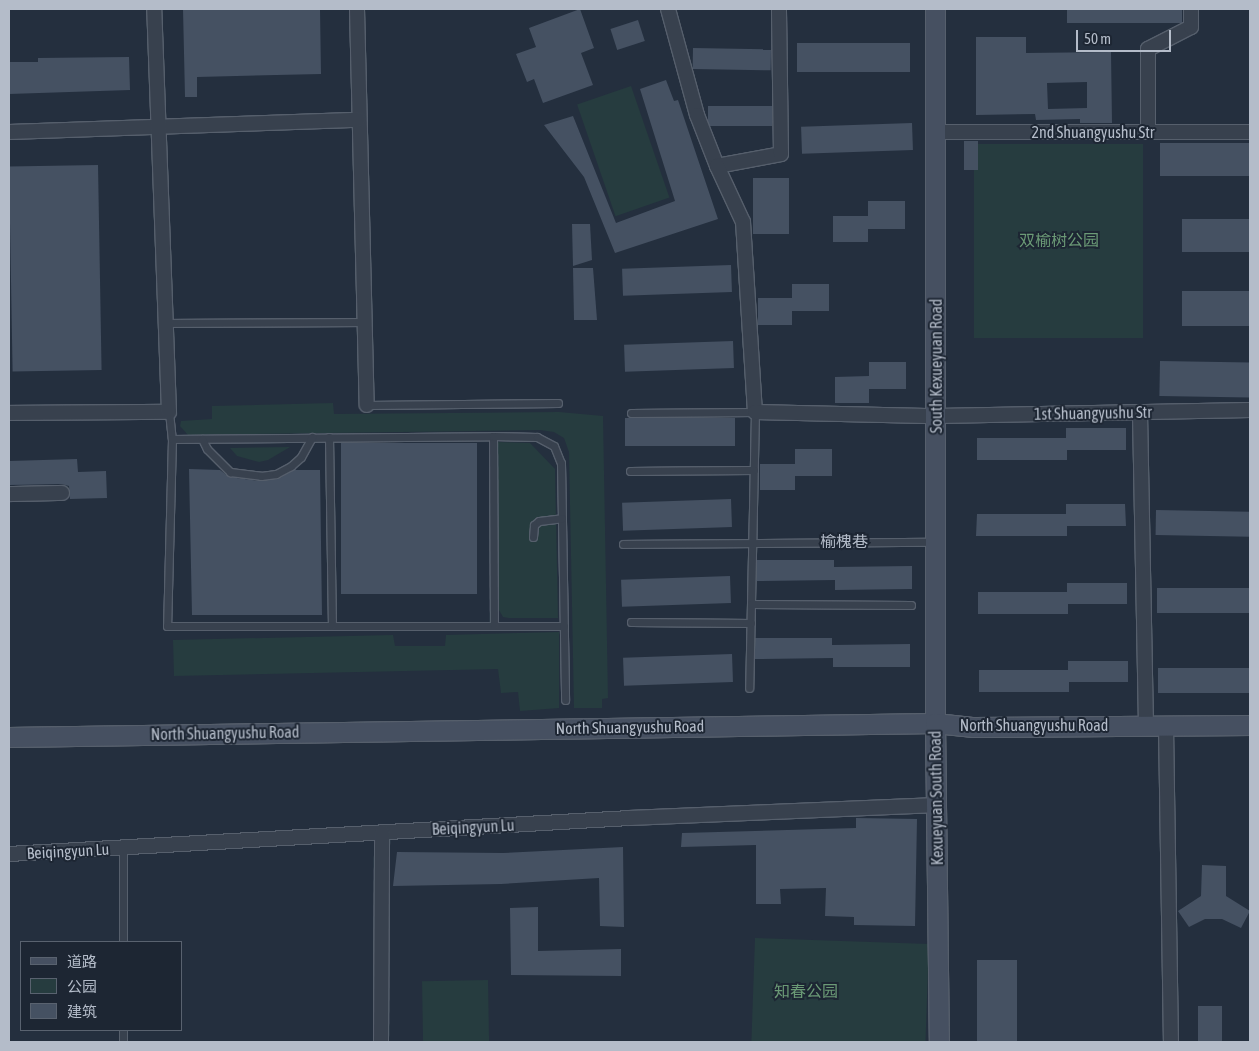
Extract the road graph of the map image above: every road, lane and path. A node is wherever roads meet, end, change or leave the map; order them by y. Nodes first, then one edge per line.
1 (154, 9) edge
2 (357, 9) edge
3 (779, 9) edge
4 (935, 9) edge
5 (1191, 9) edge
6 (669, 13) edge
7 (359, 120) junction
8 (156, 128) junction
9 (9, 132) edge
10 (936, 132) junction
11 (1148, 132) junction
12 (1250, 132) edge
13 (717, 166) junction
14 (365, 322) junction
15 (165, 324) junction
16 (558, 403) dead end
17 (367, 405) joint
18 (1250, 410) edge
19 (169, 412) junction
20 (755, 412) junction
21 (9, 413) edge
22 (630, 413) dead end
23 (1140, 413) junction
24 (937, 416) junction
25 (493, 436) junction
26 (312, 437) junction
27 (329, 437) junction
28 (202, 439) junction
29 (172, 440) junction
30 (754, 470) junction
31 (630, 471) dead end
32 (62, 493) dead end
33 (9, 494) edge
34 (562, 518) junction
35 (533, 537) dead end
36 (752, 541) junction
37 (936, 542) junction
38 (624, 544) dead end
39 (751, 604) junction
40 (911, 605) dead end
41 (631, 622) dead end
42 (751, 623) junction
43 (494, 625) junction
44 (332, 626) junction
45 (564, 626) junction
46 (749, 688) dead end
47 (565, 700) dead end
48 (934, 723) junction
49 (1250, 725) edge
50 (1146, 726) junction
51 (1166, 726) junction
52 (9, 736) edge
53 (937, 805) junction
54 (382, 832) junction
55 (123, 847) junction
56 (9, 854) edge
57 (123, 941) edge
58 (381, 1042) edge
59 (939, 1042) edge
60 (951, 1042) edge
61 (1171, 1042) edge

1 - 8 street
2 - 7 street
3 - 13 street
4 - 10 street, South Kexueyuan Road
5 - 11 street
6 - 13 street
7 - 8 street
7 - 14 street
8 - 9 street
8 - 15 street
10 - 11 street, 2nd Shuangyushu Str
10 - 24 street, South Kexueyuan Road
11 - 12 street, 2nd Shuangyushu Str
13 - 20 street
14 - 15 lane
14 - 17 street
15 - 19 street
16 - 17 lane
18 - 23 street, 1st Shuangyushu Str
19 - 21 street
19 - 29 lane
20 - 22 lane
20 - 24 street, 1st Shuangyushu Str
20 - 30 lane
23 - 24 street, 1st Shuangyushu Str
23 - 50 street
24 - 37 street, South Kexueyuan Road
25 - 27 lane
25 - 34 lane
25 - 43 lane
26 - 27 lane
26 - 28 lane
26 - 28 lane
27 - 44 lane
28 - 29 lane
29 - 44 lane
30 - 31 lane
30 - 36 lane
32 - 33 street
34 - 35 lane
34 - 45 lane
36 - 37 lane, 榆槐巷
36 - 38 lane, 榆槐巷
36 - 39 lane
37 - 48 street, South Kexueyuan Road
39 - 40 lane
39 - 42 lane
41 - 42 lane
42 - 46 lane
43 - 44 lane
43 - 45 lane
45 - 47 lane
48 - 50 street, North Shuangyushu Road
48 - 52 street, North Shuangyushu Road
48 - 53 street, Kexueyuan South Road
48 - 60 street, Kexueyuan South Road
49 - 51 street, North Shuangyushu Road
50 - 51 street, North Shuangyushu Road
51 - 61 street
53 - 54 street, Beiqingyun Lu
53 - 59 street, Kexueyuan South Road
54 - 55 street, Beiqingyun Lu
54 - 58 street
55 - 56 street, Beiqingyun Lu
55 - 57 lane

